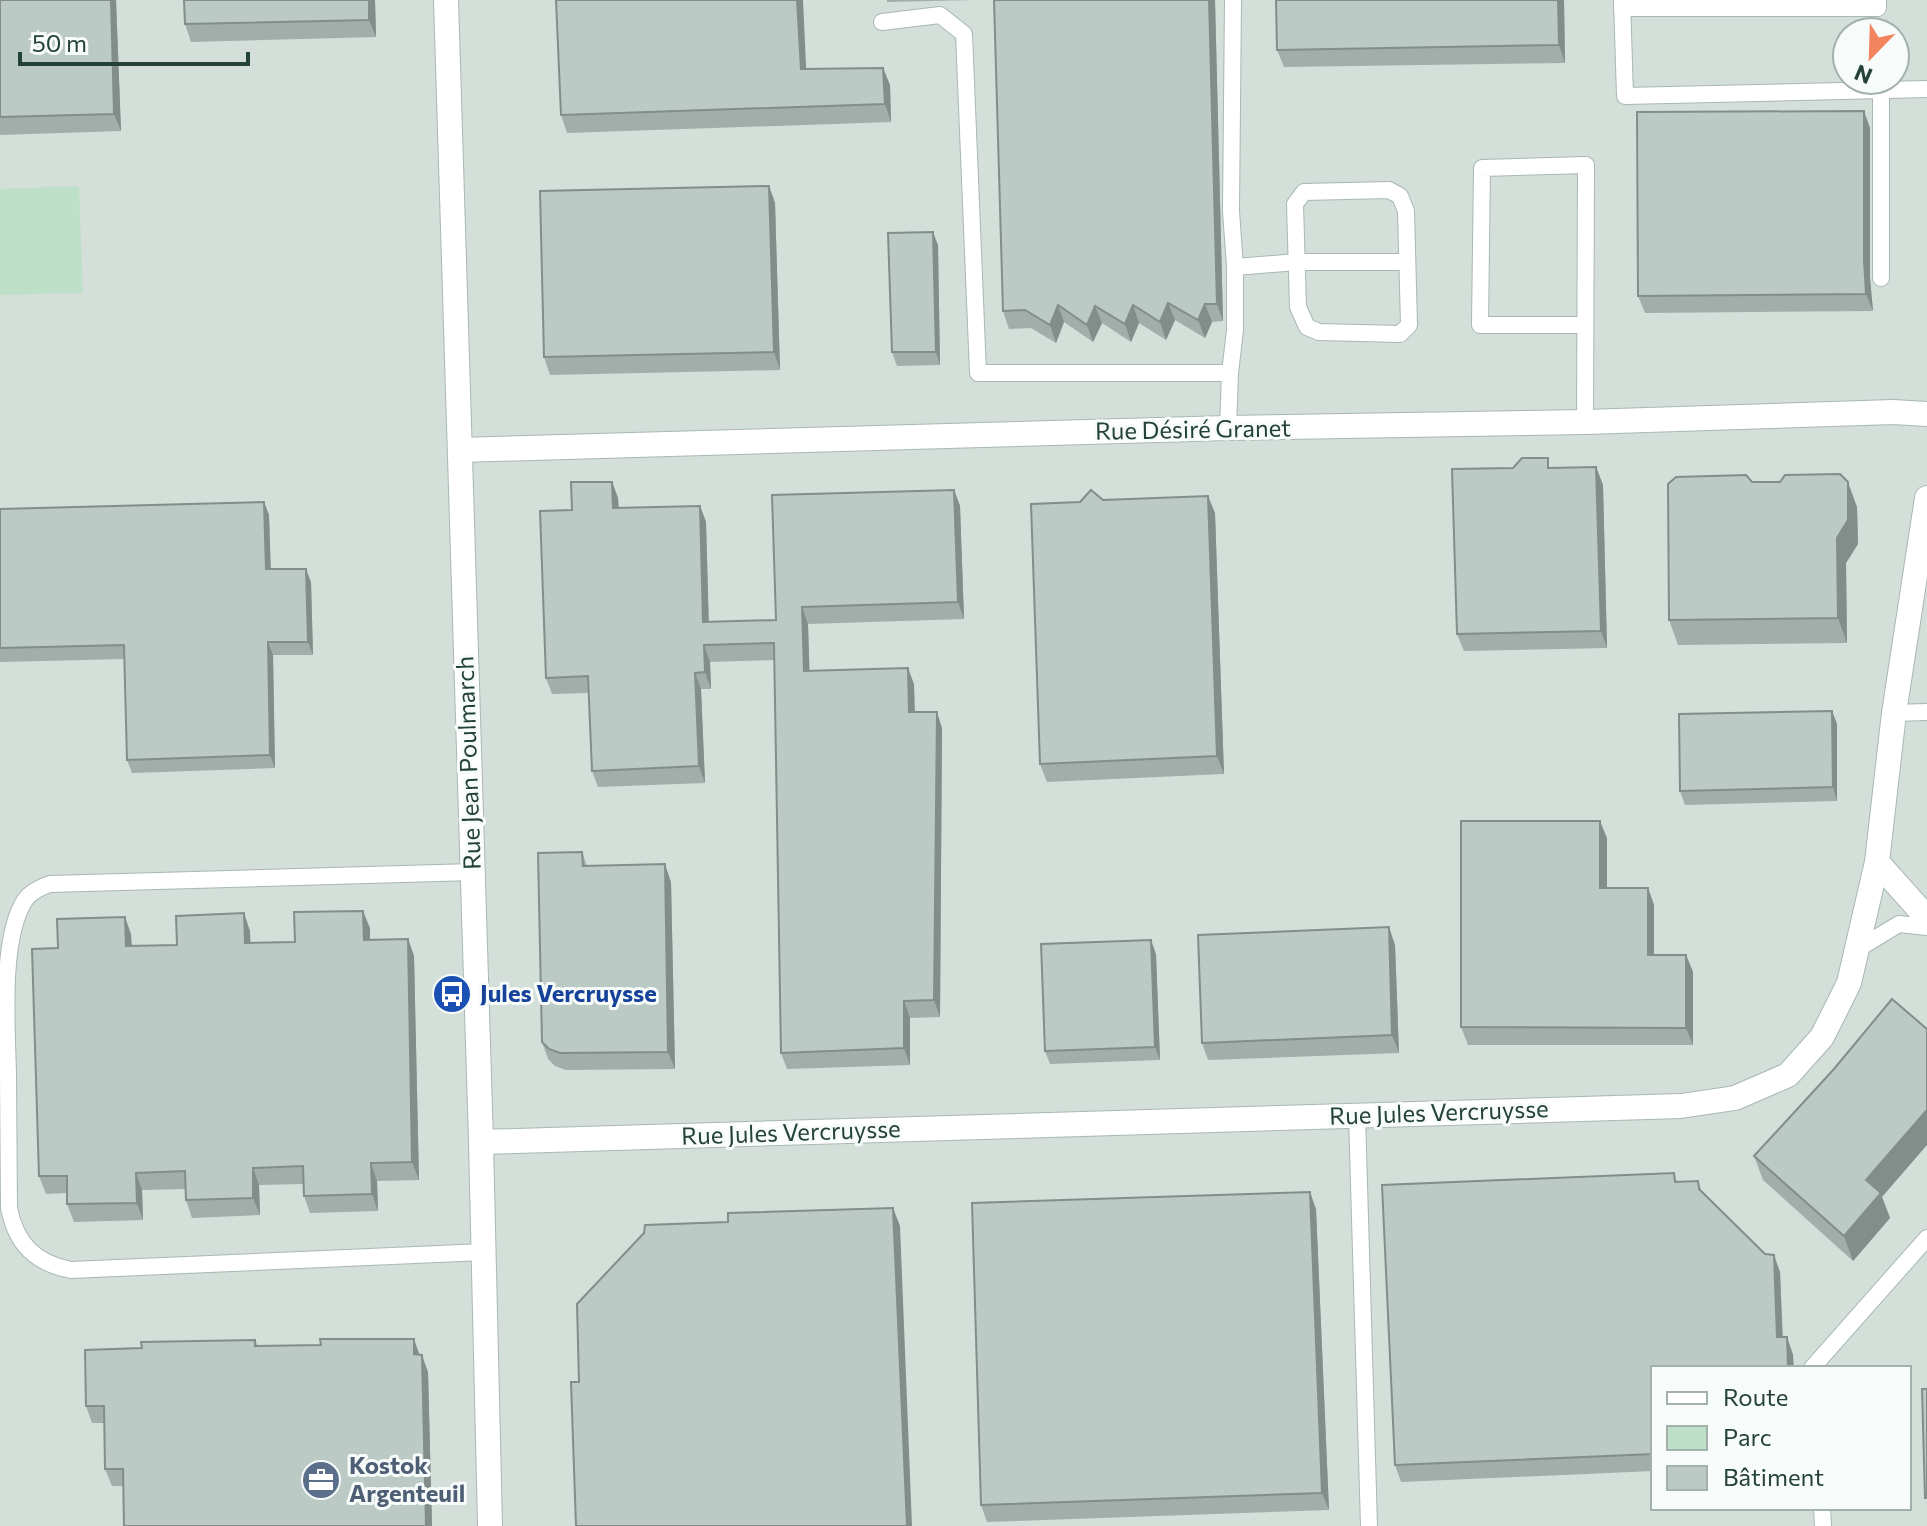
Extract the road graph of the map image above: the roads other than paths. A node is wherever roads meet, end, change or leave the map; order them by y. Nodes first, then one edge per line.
1 (446, 0) edge
2 (1233, 0) edge
3 (1878, 0) edge
4 (1622, 4) edge
5 (882, 22) dead end
6 (1831, 91) edge
7 (1881, 96) edge
8 (1297, 262) junction
9 (1407, 262) junction
10 (1235, 267) junction
11 (1881, 278) dead end
12 (1585, 325) junction
13 (1230, 373) junction
14 (1927, 414) edge
15 (1585, 422) junction
16 (1228, 428) junction
17 (460, 450) junction
18 (1927, 498) edge
19 (1927, 712) edge
20 (1894, 713) junction
21 (1877, 862) junction
22 (473, 872) junction
23 (1927, 918) edge
24 (1927, 927) edge
25 (1856, 950) junction
26 (1357, 1115) junction
27 (481, 1142) junction
28 (1927, 1238) edge
29 (484, 1252) junction
30 (1814, 1366) edge
31 (490, 1526) edge
32 (1369, 1526) edge

1 - 17 street, Rue Jean Poulmarch
2 - 10 lane
3 - 4 lane
4 - 6 lane
5 - 13 lane
7 - 11 lane
8 - 9 lane
8 - 9 lane
8 - 9 lane
8 - 10 lane
10 - 13 lane
12 - 12 lane
12 - 15 lane
13 - 16 lane
14 - 15 street, Rue Désiré Granet
15 - 16 street, Rue Désiré Granet
16 - 17 street, Rue Désiré Granet
17 - 22 street, Rue Jean Poulmarch
18 - 20 street, Rue Jules Vercruysse
19 - 20 lane
20 - 21 street, Rue Jules Vercruysse
21 - 23 street
21 - 25 street, Rue Jules Vercruysse
22 - 27 street, Rue Jean Poulmarch
22 - 29 lane
24 - 25 lane
25 - 26 street, Rue Jules Vercruysse
26 - 27 street, Rue Jules Vercruysse
26 - 32 lane
27 - 29 street, Rue Jean Poulmarch
28 - 30 lane
29 - 31 street, Rue Jean Poulmarch

